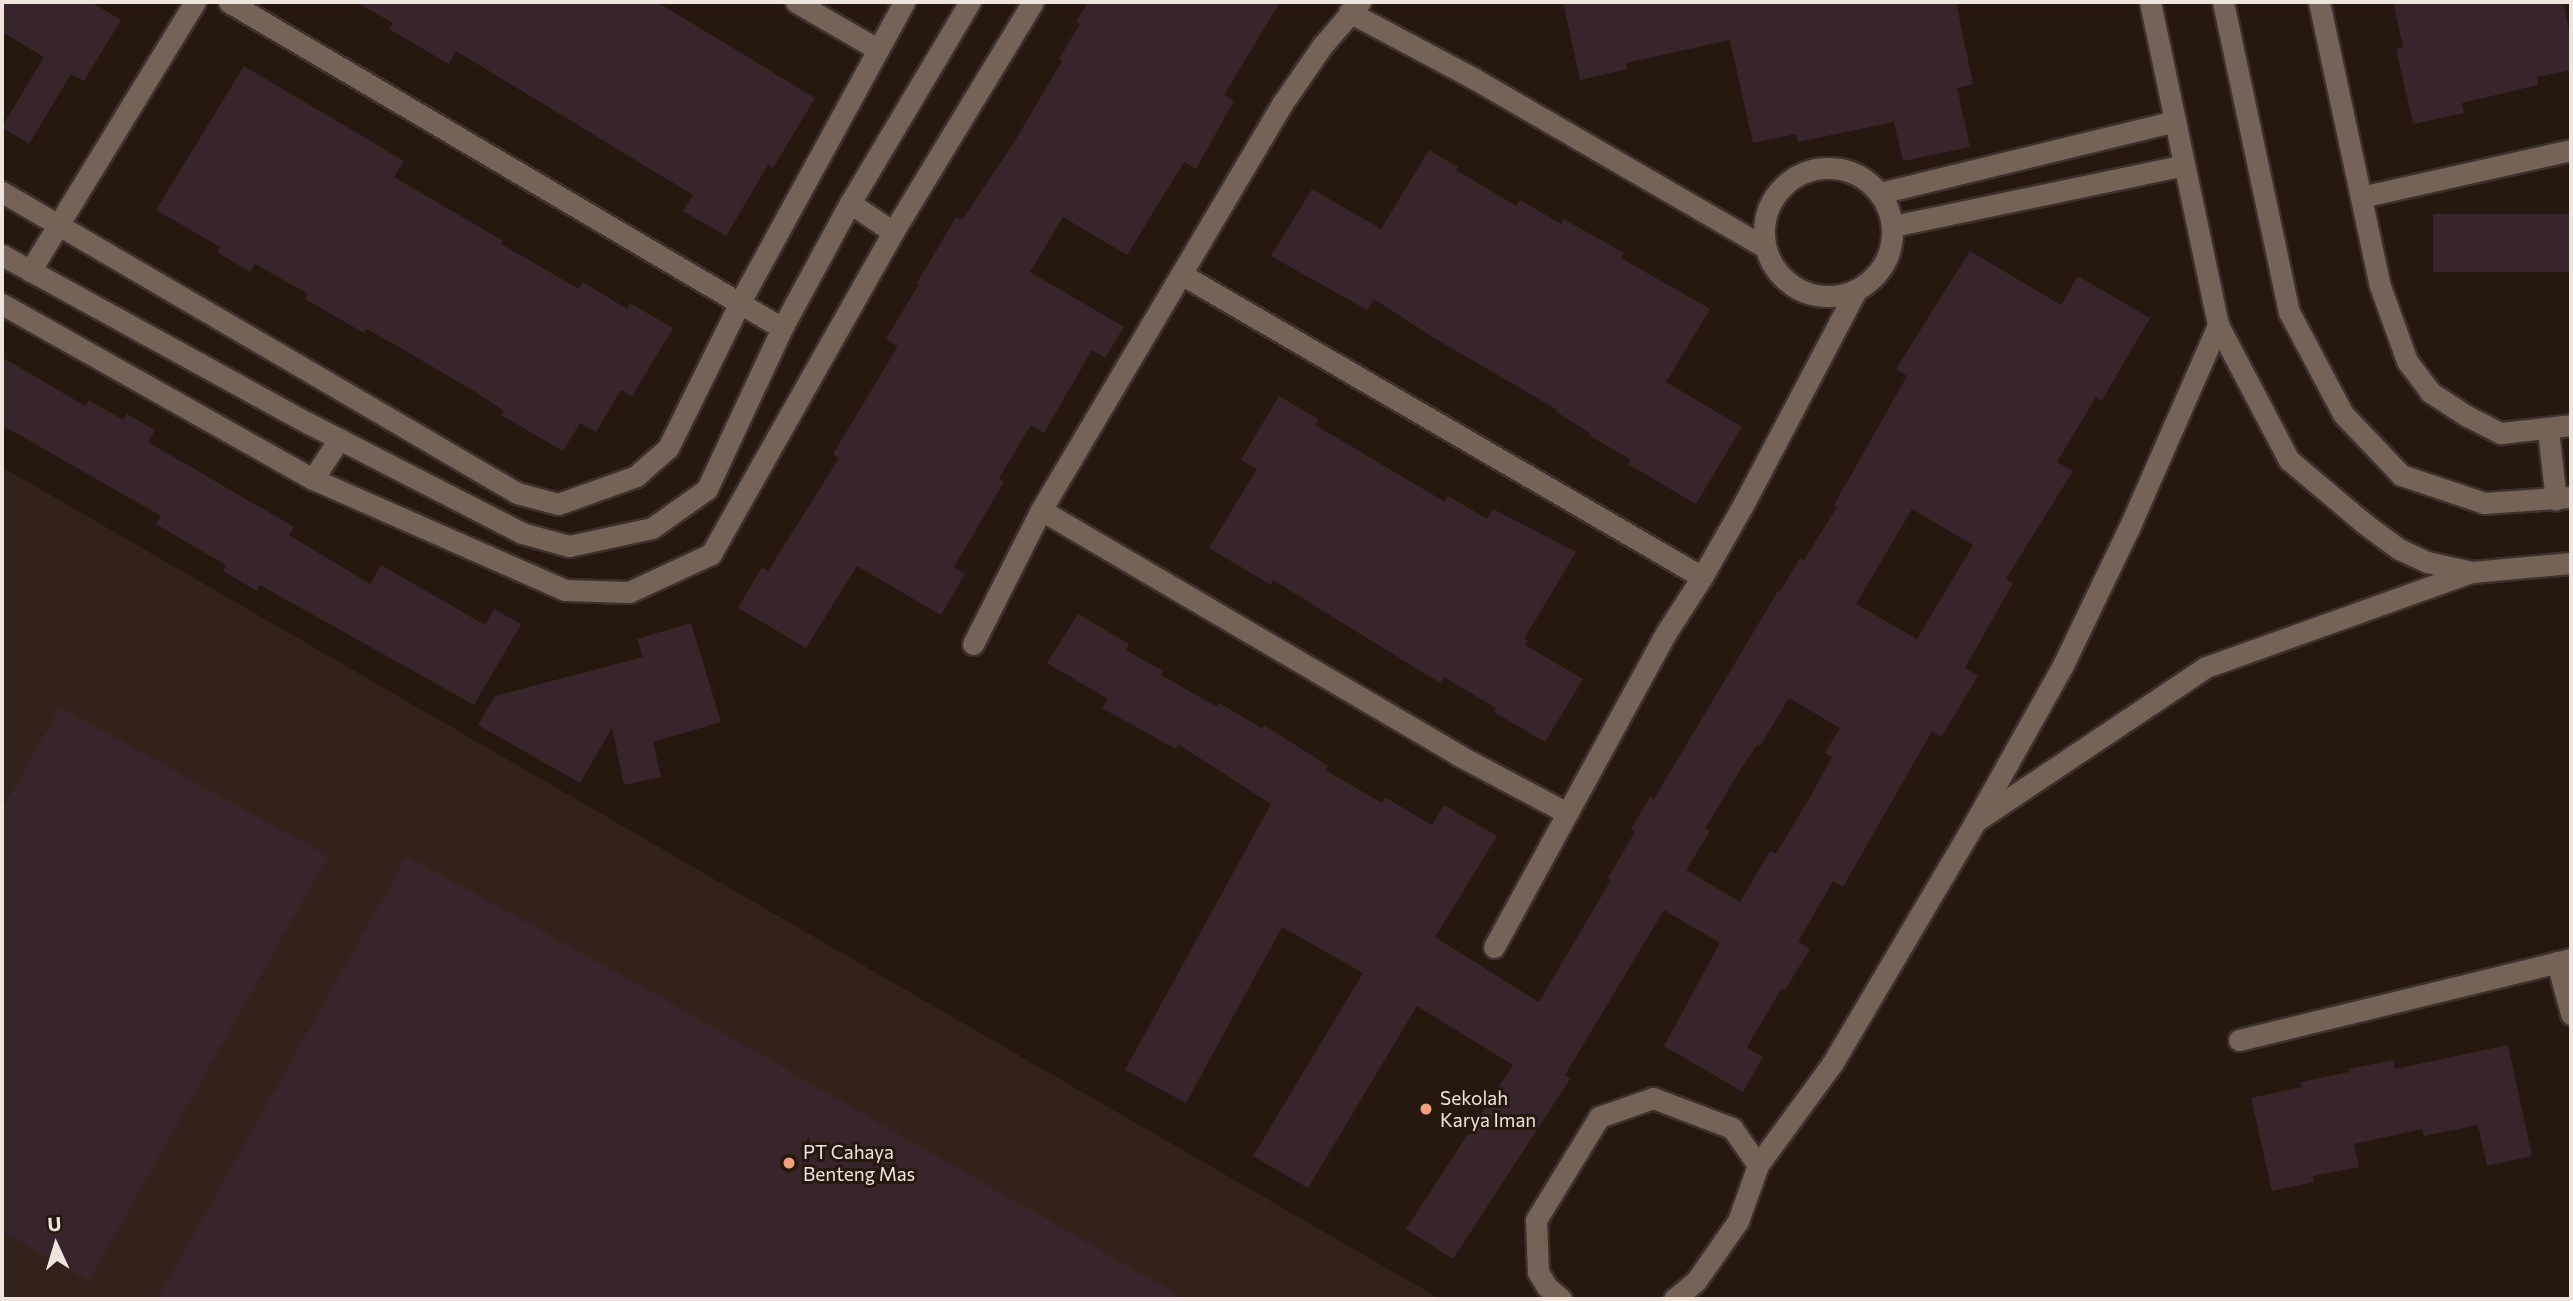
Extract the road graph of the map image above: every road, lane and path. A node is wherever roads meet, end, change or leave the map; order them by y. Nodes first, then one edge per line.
1 (195, 2) edge
2 (229, 2) edge
3 (796, 2) edge
4 (904, 2) edge
5 (970, 2) edge
6 (1033, 2) edge
7 (2150, 2) edge
8 (2224, 2) edge
9 (2319, 2) edge
10 (1355, 7) edge
11 (877, 49) junction
12 (2175, 121) junction
13 (2571, 150) edge
14 (2184, 165) junction
15 (2, 192) edge
16 (1880, 193) junction
17 (2361, 197) junction
18 (850, 204) junction
19 (60, 224) junction
20 (1894, 226) junction
21 (893, 232) junction
22 (1765, 247) junction
23 (2, 255) edge
24 (30, 271) junction
25 (1181, 274) junction
26 (1856, 291) junction
27 (740, 302) junction
28 (2, 304) edge
29 (2218, 325) junction
30 (782, 328) junction
31 (2571, 425) edge
32 (2548, 430) junction
33 (339, 439) junction
34 (313, 478) junction
35 (2563, 498) edge
36 (1041, 510) junction
37 (2571, 563) edge
38 (2472, 572) junction
39 (1702, 577) junction
40 (974, 644) dead end
41 (1567, 813) junction
42 (1975, 822) junction
43 (1494, 947) dead end
44 (2564, 961) edge
45 (2571, 1014) edge
46 (2239, 1040) dead end
47 (1758, 1165) junction
48 (1561, 1299) edge
49 (1674, 1299) edge

1 - 19 street
2 - 27 street
3 - 11 street
4 - 11 street
5 - 18 street
6 - 21 street
7 - 12 street
8 - 35 street
9 - 17 street
10 - 22 street
10 - 25 street
11 - 27 street
12 - 14 street
12 - 16 street
13 - 17 street
14 - 20 street
14 - 29 street
15 - 19 street
16 - 20 street
16 - 22 street
17 - 32 street
18 - 21 street
18 - 30 street
19 - 24 street
19 - 27 street
20 - 26 street
21 - 34 street
22 - 26 street
23 - 24 street
24 - 33 street
25 - 36 street
25 - 39 street
26 - 39 street
27 - 30 street
28 - 34 street
29 - 38 street
29 - 42 street
30 - 33 street
31 - 32 street
32 - 35 street
33 - 34 street
36 - 40 street
36 - 41 street
37 - 38 street
38 - 42 street
39 - 41 street
41 - 43 street
42 - 47 street
44 - 45 street
44 - 46 street
47 - 48 street
47 - 49 street

